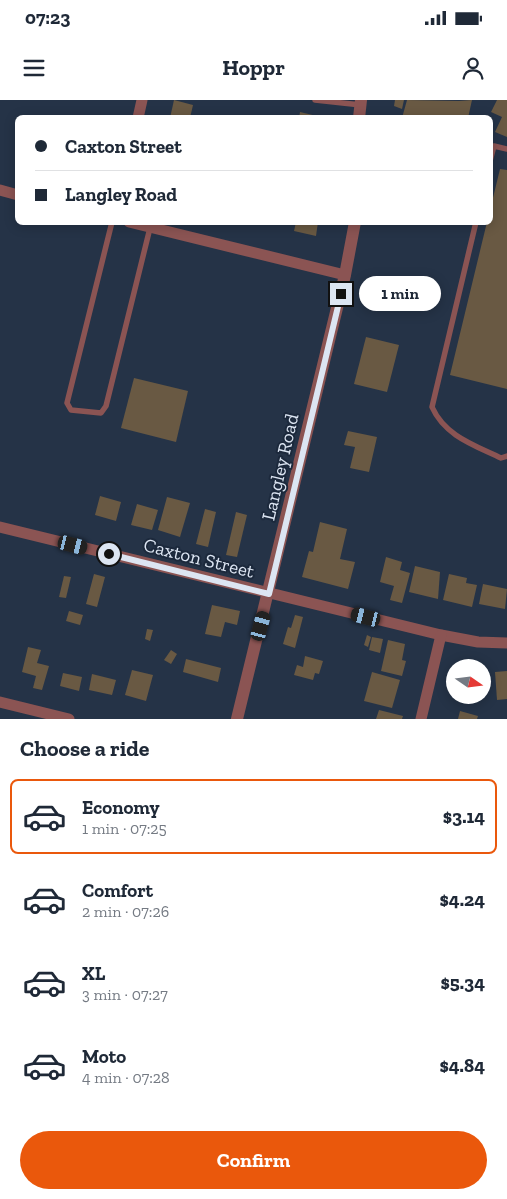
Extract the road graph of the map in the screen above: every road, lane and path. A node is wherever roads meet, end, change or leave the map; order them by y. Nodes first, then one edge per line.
1 (142, 100) edge
2 (315, 100) edge
3 (328, 101) edge
4 (360, 108) edge
5 (139, 115) edge
6 (507, 149) edge
7 (493, 150) edge
8 (0, 190) edge
9 (15, 194) edge
10 (111, 225) edge
11 (140, 225) edge
12 (354, 225) edge
13 (475, 225) edge
14 (150, 228) junction
15 (345, 275) junction
16 (507, 456) edge
17 (0, 527) edge
18 (269, 594) junction
19 (441, 635) junction
20 (507, 643) edge
21 (0, 702) edge
22 (69, 719) edge
23 (237, 719) edge
24 (421, 719) edge

1 - 5 street
2 - 3 lane
3 - 4 lane
6 - 7 lane
8 - 9 street
10 - 14 lane
11 - 14 street
12 - 15 street, Langley Road
13 - 16 lane
14 - 15 street
15 - 18 street, Langley Road
17 - 18 street, Caxton Street
18 - 19 street, Caxton Street
18 - 23 street, Langley Road
19 - 20 street, Caxton Street
19 - 24 street
21 - 22 street

